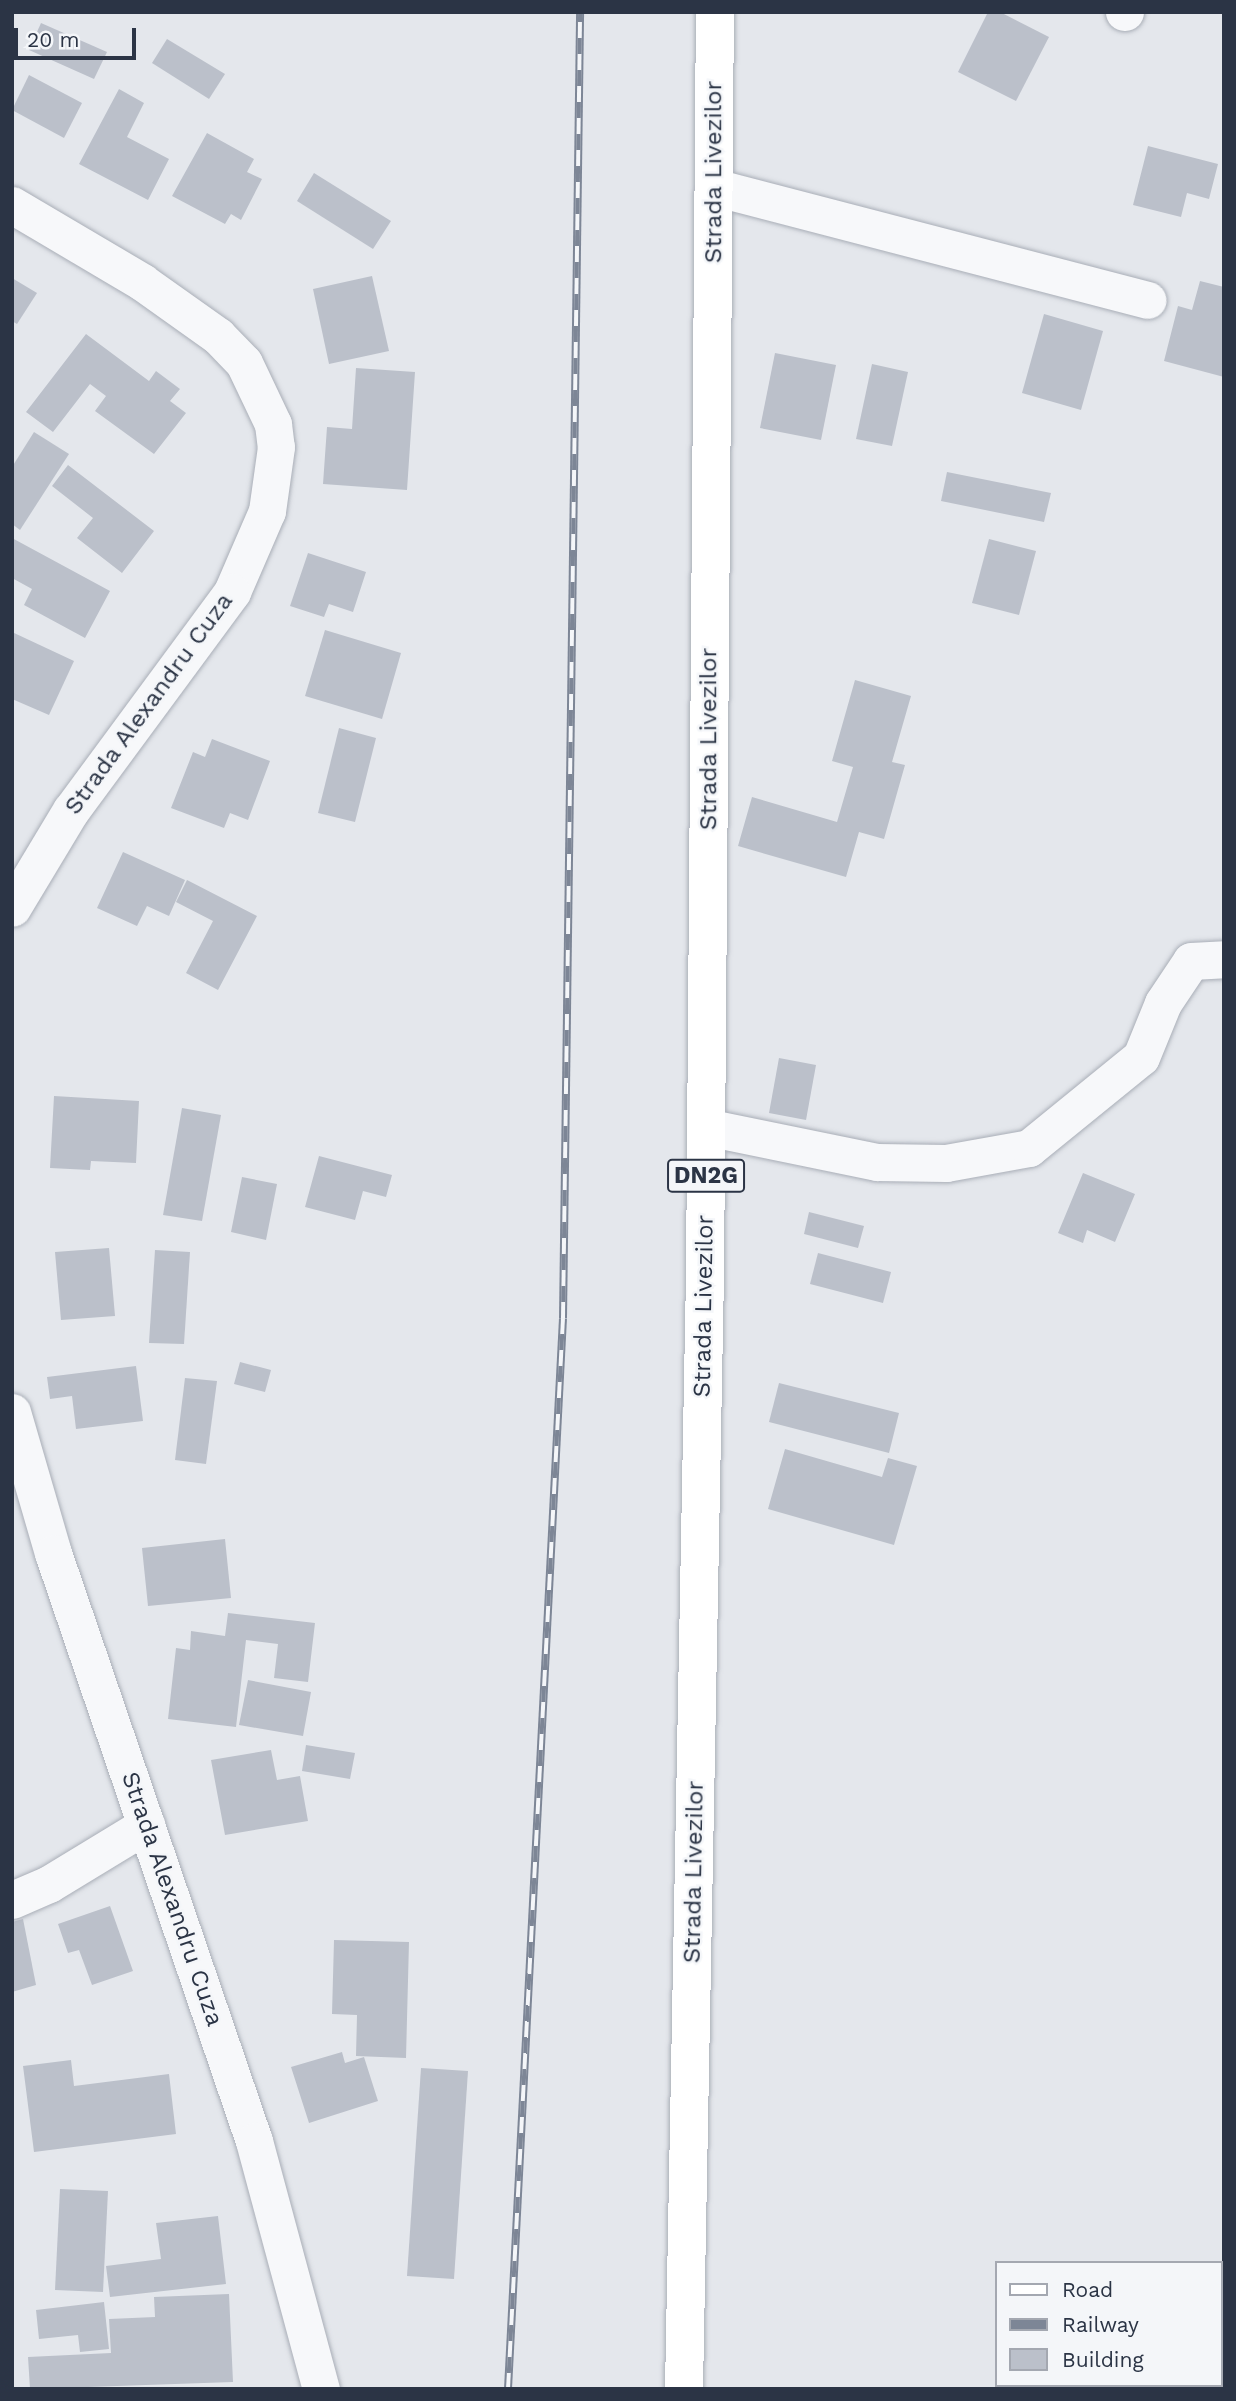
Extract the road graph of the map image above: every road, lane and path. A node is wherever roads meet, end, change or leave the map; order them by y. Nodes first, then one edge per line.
1 (715, 12) edge
2 (714, 187) junction
3 (12, 205) edge
4 (1148, 300) dead end
5 (12, 908) edge
6 (1224, 959) edge
7 (706, 1127) junction
8 (12, 1412) edge
9 (146, 1825) junction
10 (12, 1900) edge
11 (321, 2389) edge
12 (684, 2389) edge

1 - 2 main road, Strada Livezilor / DN2G
2 - 4 street
2 - 7 main road, Strada Livezilor / DN2G
3 - 5 street, Strada Alexandru Cuza
6 - 7 street
7 - 12 main road, Strada Livezilor / DN2G
8 - 9 street, Strada Alexandru Cuza
9 - 10 street
9 - 11 street, Strada Alexandru Cuza

